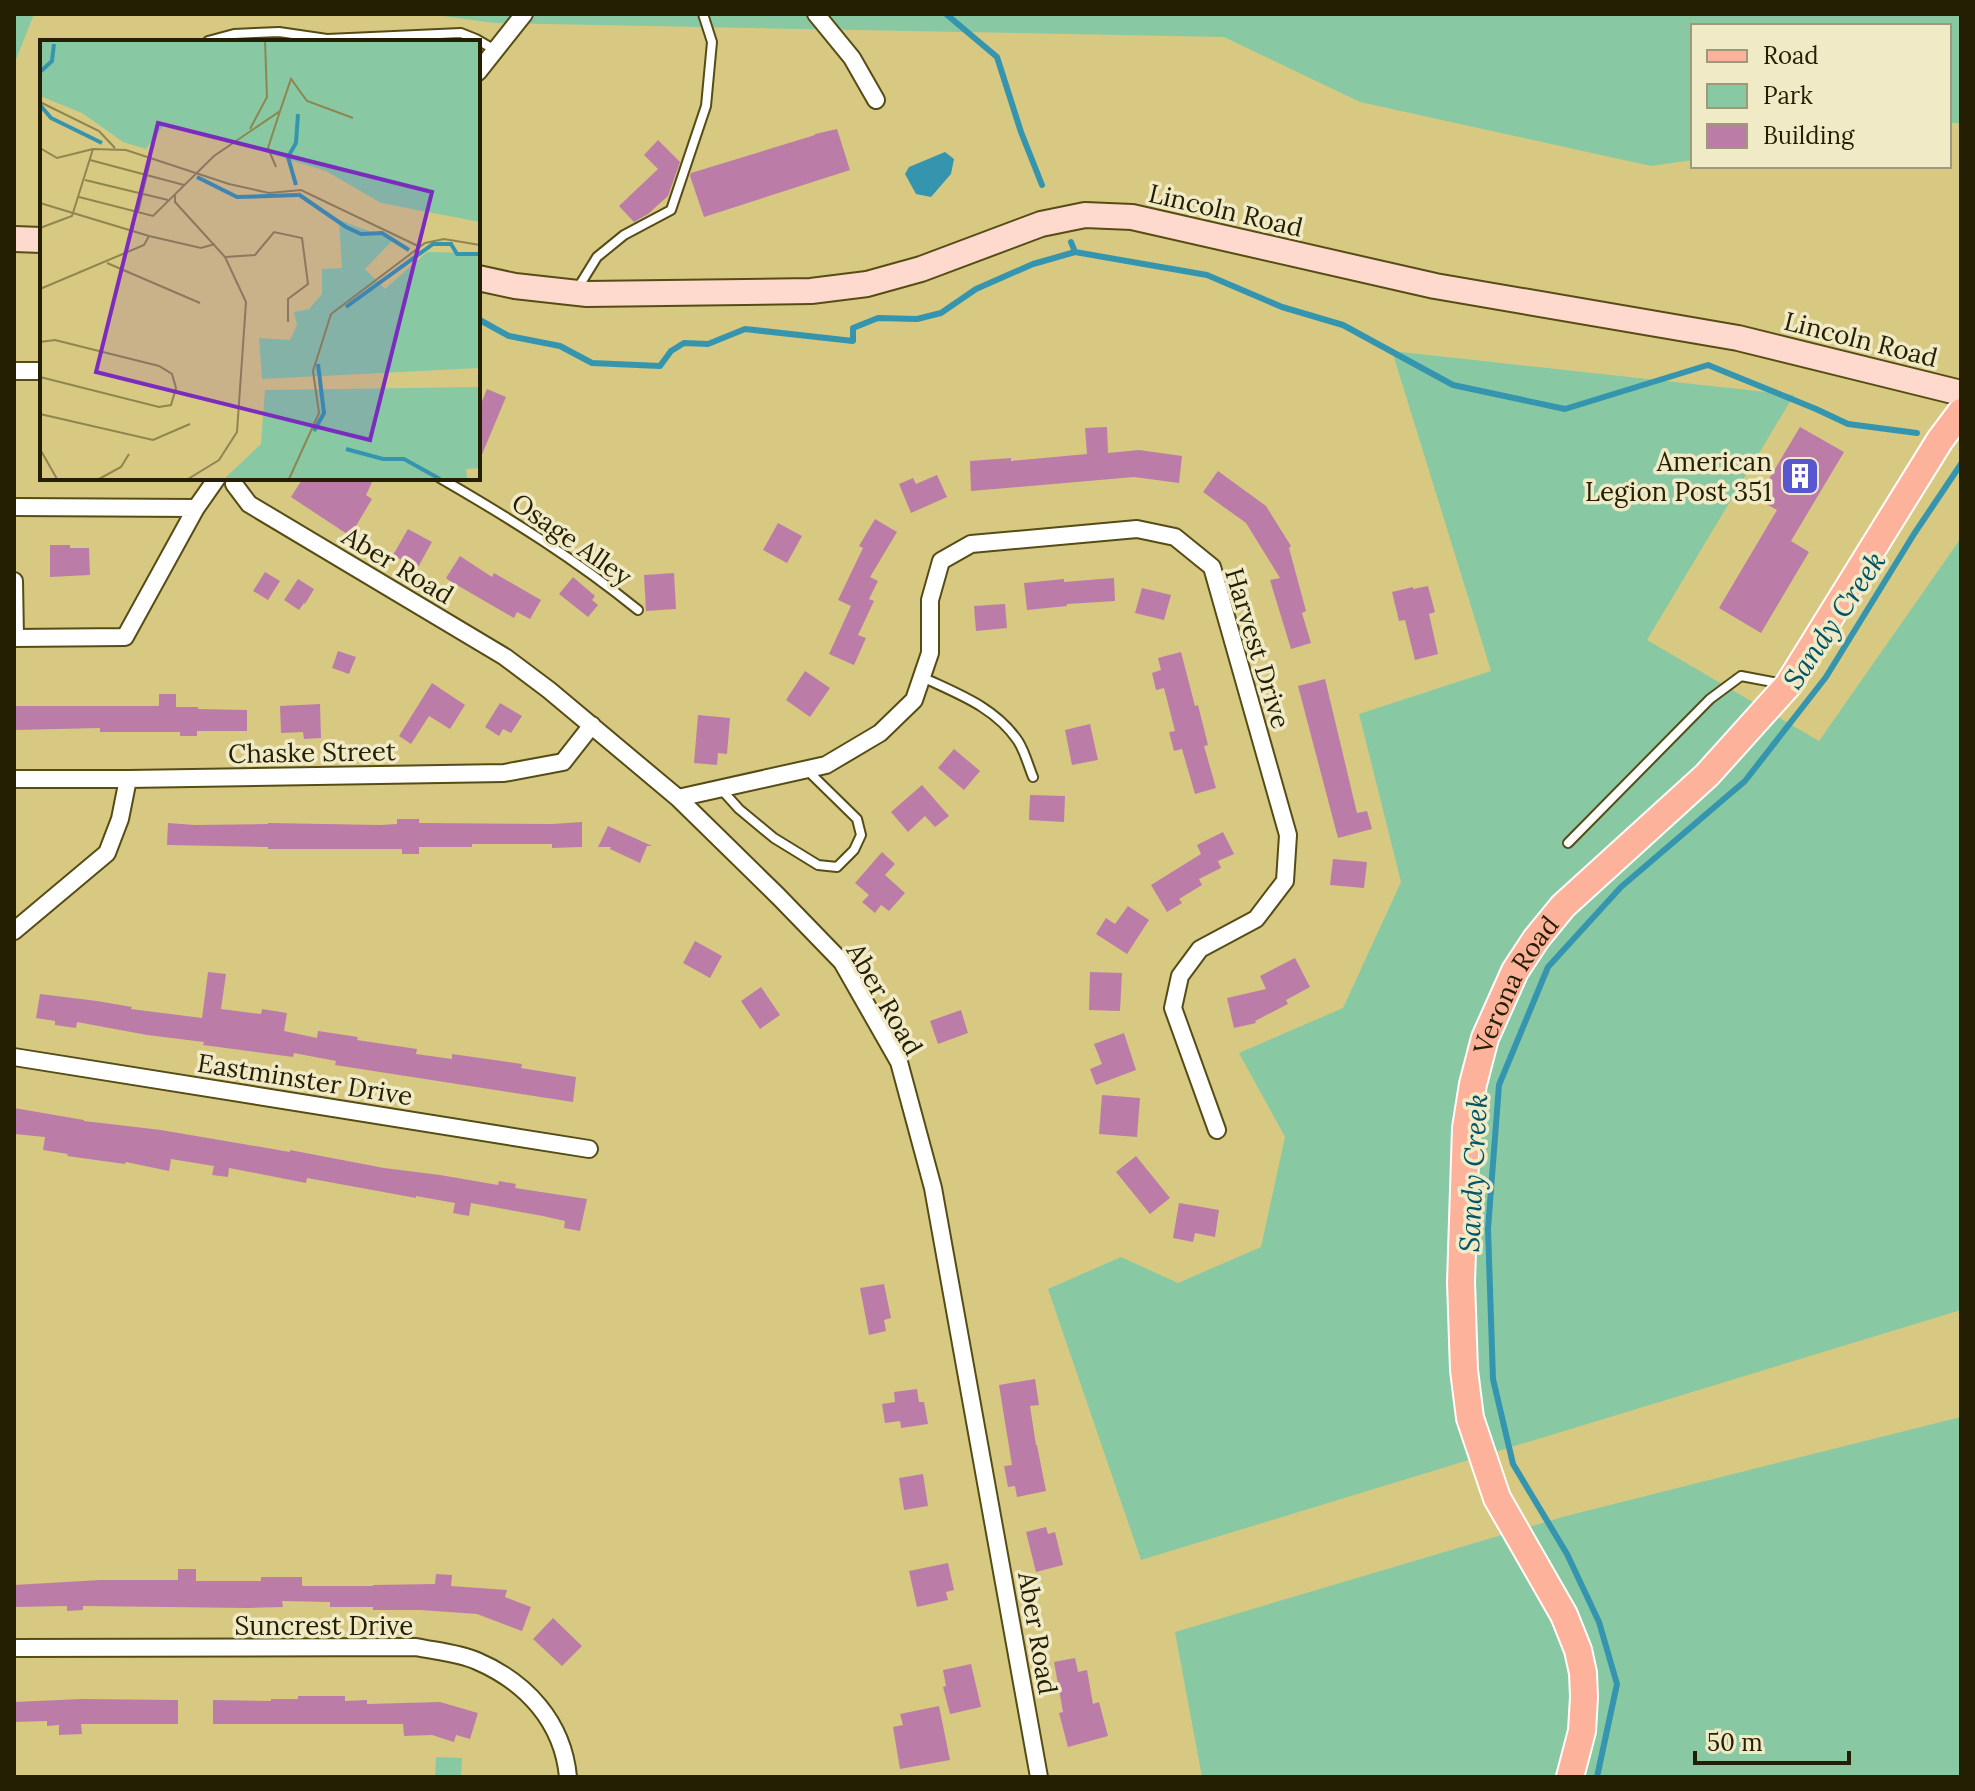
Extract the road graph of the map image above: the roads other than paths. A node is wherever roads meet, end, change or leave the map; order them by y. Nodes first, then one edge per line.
1 (524, 14) edge
2 (703, 14) edge
3 (816, 14) edge
4 (212, 40) edge
5 (478, 40) edge
6 (480, 41) edge
7 (495, 50) junction
8 (480, 69) edge
9 (876, 100) dead end
10 (14, 239) edge
11 (40, 240) edge
12 (480, 278) edge
13 (574, 293) junction
14 (14, 371) edge
15 (40, 371) edge
16 (1961, 393) edge
17 (1961, 412) edge
18 (216, 480) edge
19 (235, 480) edge
20 (443, 480) edge
21 (14, 507) edge
22 (196, 508) junction
23 (14, 581) edge
24 (638, 610) dead end
25 (14, 638) edge
26 (921, 677) junction
27 (1788, 685) junction
28 (592, 725) junction
29 (806, 769) junction
30 (1033, 777) dead end
31 (14, 779) edge
32 (128, 779) junction
33 (721, 789) junction
34 (678, 798) junction
35 (1568, 843) dead end
36 (14, 931) edge
37 (14, 1057) edge
38 (1217, 1130) dead end
39 (589, 1149) dead end
40 (14, 1648) edge
41 (568, 1777) edge
42 (1039, 1777) edge
43 (1570, 1777) edge

1 - 7 street
2 - 13 lane
3 - 9 street
4 - 5 lane
6 - 7 lane
7 - 8 street
10 - 11 street
12 - 13 street, Lincoln Road
13 - 16 street, Lincoln Road
14 - 15 street
17 - 27 main road, Verona Road
18 - 22 street
19 - 28 street, Aber Road
20 - 24 lane, Osage Alley
21 - 22 street
22 - 25 street
23 - 25 street
26 - 29 street, Harvest Drive
26 - 30 lane
26 - 38 street, Harvest Drive
27 - 35 lane
27 - 43 main road, Verona Road
28 - 32 street, Chaske Street
28 - 34 street, Aber Road
29 - 33 street, Harvest Drive
29 - 33 lane
31 - 32 street, Chaske Street
32 - 36 street
33 - 34 street, Harvest Drive
34 - 42 street, Aber Road
37 - 39 street, Eastminster Drive
40 - 41 street, Suncrest Drive

